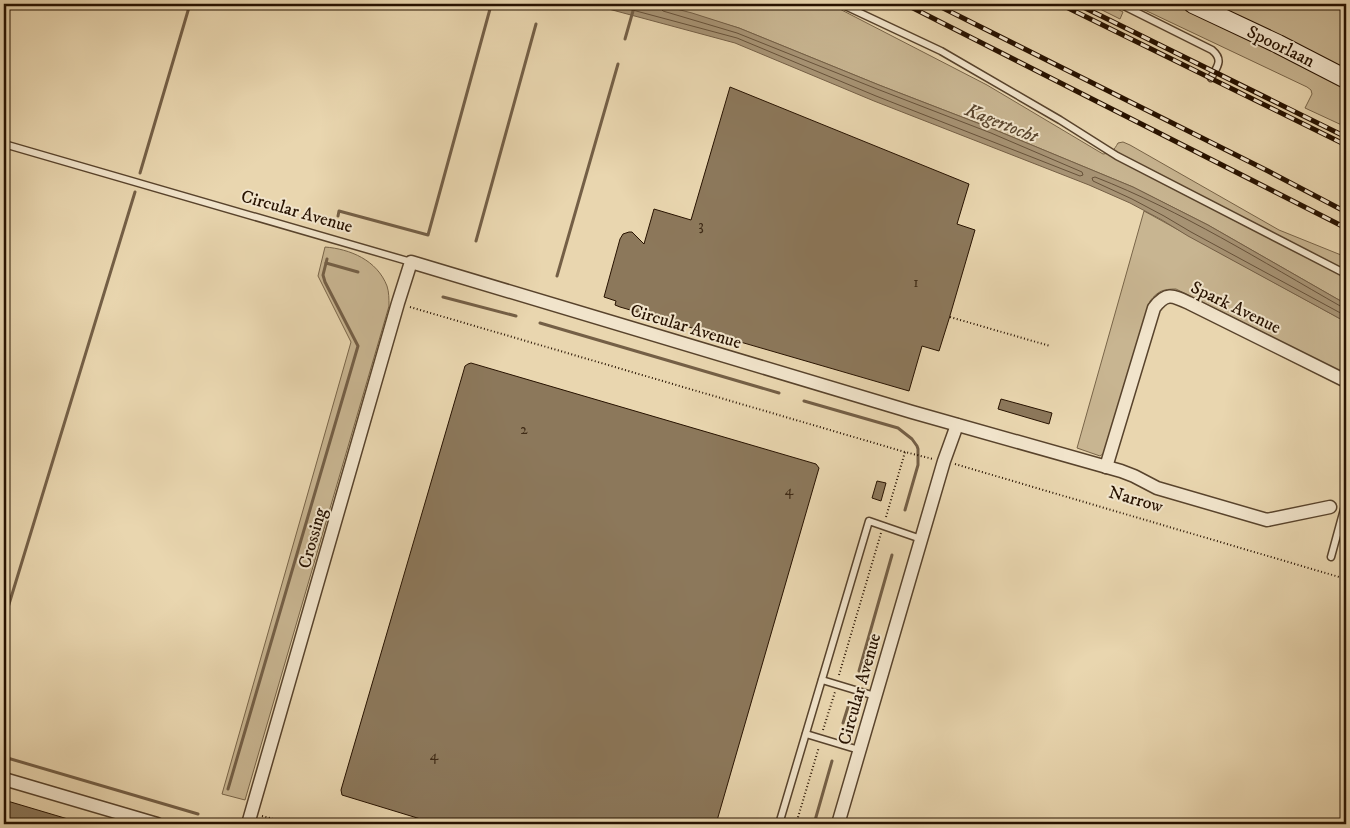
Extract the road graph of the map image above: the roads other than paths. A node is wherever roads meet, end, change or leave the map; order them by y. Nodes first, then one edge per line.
1 (841, 4) edge
2 (1120, 4) edge
3 (1193, 4) edge
4 (1345, 77) edge
5 (1211, 78) dead end
6 (4, 144) edge
7 (411, 262) junction
8 (1346, 274) edge
9 (1346, 381) edge
10 (957, 425) junction
11 (1106, 467) junction
12 (1346, 502) edge
13 (1330, 507) dead end
14 (921, 539) junction
15 (1331, 557) dead end
16 (822, 680) junction
17 (875, 696) junction
18 (806, 734) junction
19 (859, 750) junction
20 (4, 779) edge
21 (249, 818) edge
22 (157, 824) edge
23 (779, 824) edge
24 (838, 824) edge

1 - 8 lane
2 - 5 lane
3 - 4 main road, Spoorlaan
6 - 7 lane, Circular Avenue
7 - 10 street, Circular Avenue
7 - 21 street, Crossing
9 - 11 street, Spark Avenue
10 - 11 street, Narrow
10 - 14 street, Circular Avenue
11 - 13 street, Narrow
12 - 15 lane
14 - 16 lane
14 - 17 street, Circular Avenue
16 - 17 lane
16 - 18 lane
17 - 19 street, Circular Avenue
18 - 19 lane
18 - 23 lane
19 - 24 street, Circular Avenue
20 - 22 street

